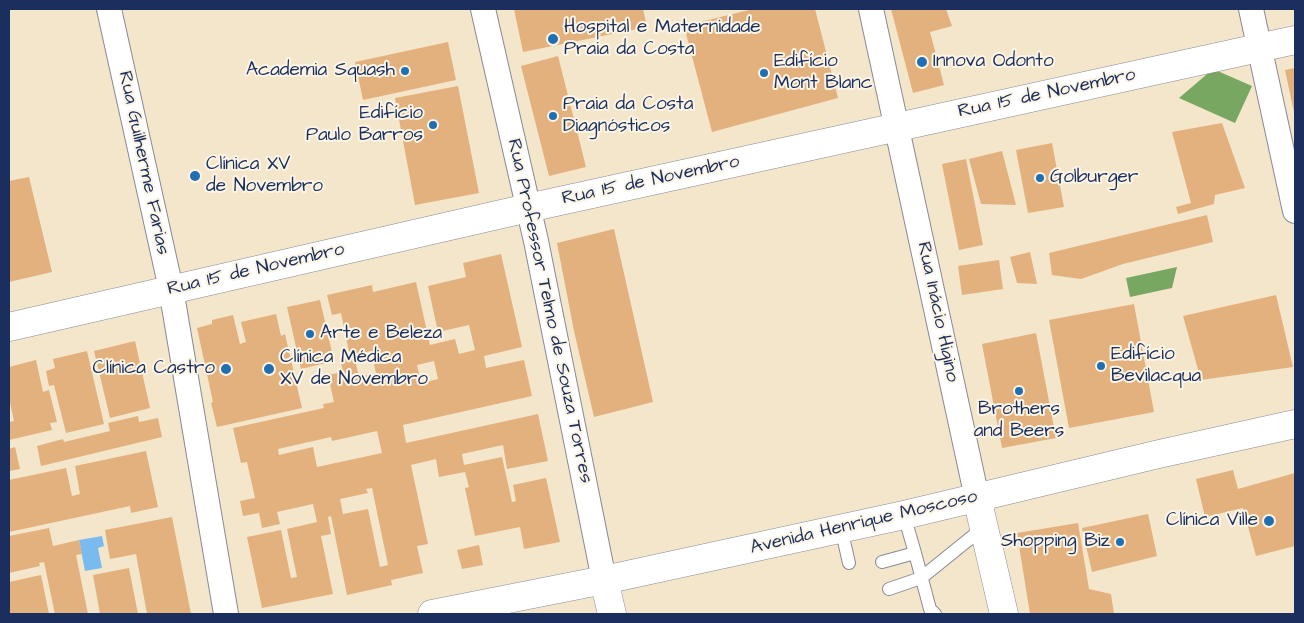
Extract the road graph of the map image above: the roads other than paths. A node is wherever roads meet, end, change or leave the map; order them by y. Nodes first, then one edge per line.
1 (109, 9) edge
2 (483, 9) edge
3 (871, 9) edge
4 (1251, 9) edge
5 (1295, 40) edge
6 (1259, 48) junction
7 (898, 127) junction
8 (528, 208) junction
9 (1295, 211) edge
10 (171, 289) junction
11 (9, 327) edge
12 (1295, 424) edge
13 (977, 498) junction
14 (904, 515) junction
15 (841, 528) junction
16 (983, 528) junction
17 (915, 553) junction
18 (882, 562) dead end
19 (849, 563) dead end
20 (921, 578) junction
21 (604, 580) junction
22 (889, 589) dead end
23 (226, 614) edge
24 (432, 614) edge
25 (612, 614) edge
26 (935, 614) edge
27 (1004, 614) edge

1 - 10 street, Rua Guilherme Farias
2 - 8 street, Rua Professor Telmo de Souza Torres
3 - 7 street, Rua Inácio Higino
4 - 6 street
5 - 6 street, Rua 15 de Novembro
6 - 7 street, Rua 15 de Novembro
6 - 9 street
7 - 8 street, Rua 15 de Novembro
7 - 13 street, Rua Inácio Higino
8 - 10 street, Rua 15 de Novembro
8 - 21 street, Rua Professor Telmo de Souza Torres
10 - 11 street, Rua 15 de Novembro
10 - 23 street, Rua Guilherme Farias
12 - 13 street, Avenida Henrique Moscoso
13 - 14 street, Avenida Henrique Moscoso
13 - 16 street, Rua Inácio Higino
14 - 15 street, Avenida Henrique Moscoso
14 - 17 lane
15 - 19 lane
15 - 21 street, Avenida Henrique Moscoso
16 - 20 lane
16 - 27 street, Rua Inácio Higino
17 - 18 lane
17 - 20 lane
20 - 22 lane
20 - 26 lane
21 - 24 street, Avenida Henrique Moscoso
21 - 25 street, Rua Professor Telmo de Souza Torres

